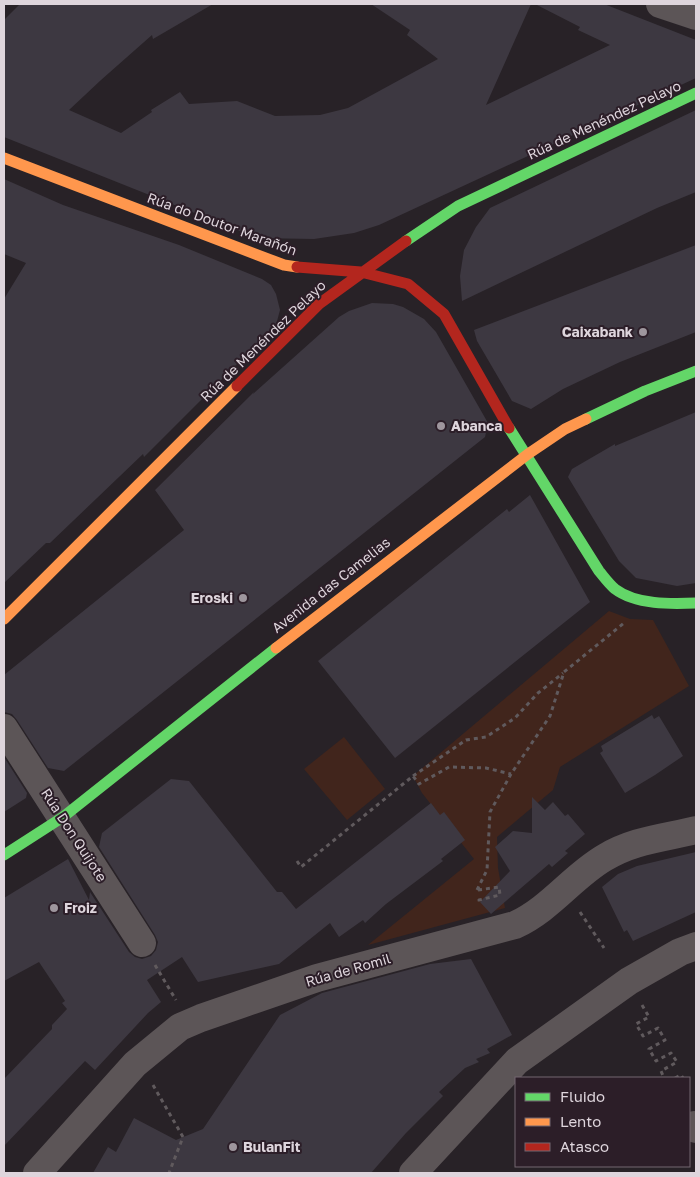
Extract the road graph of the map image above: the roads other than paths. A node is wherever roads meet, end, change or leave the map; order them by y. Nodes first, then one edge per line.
1 (660, 4) edge
2 (696, 16) edge
3 (696, 93) edge
4 (4, 158) edge
5 (362, 272) junction
6 (696, 371) edge
7 (528, 454) junction
8 (696, 603) edge
9 (4, 619) edge
10 (4, 728) edge
11 (63, 817) junction
12 (696, 830) edge
13 (4, 856) edge
14 (142, 943) road end
15 (696, 946) edge
16 (37, 1173) edge
17 (413, 1173) edge

1 - 2 street
3 - 5 street, Rúa de Menéndez Pelayo
4 - 5 street, Rúa do Doutor Marañón
5 - 7 street, Rúa do Doutor Marañón
5 - 9 street, Rúa de Menéndez Pelayo
6 - 7 street, Avenida das Camelias
7 - 8 street, Rúa do Doutor Marañón
7 - 11 street, Avenida das Camelias
10 - 11 street, Rúa Don Quijote
11 - 13 street, Avenida das Camelias
11 - 14 street, Rúa Don Quijote
12 - 16 street, Rúa de Romil
15 - 17 street

